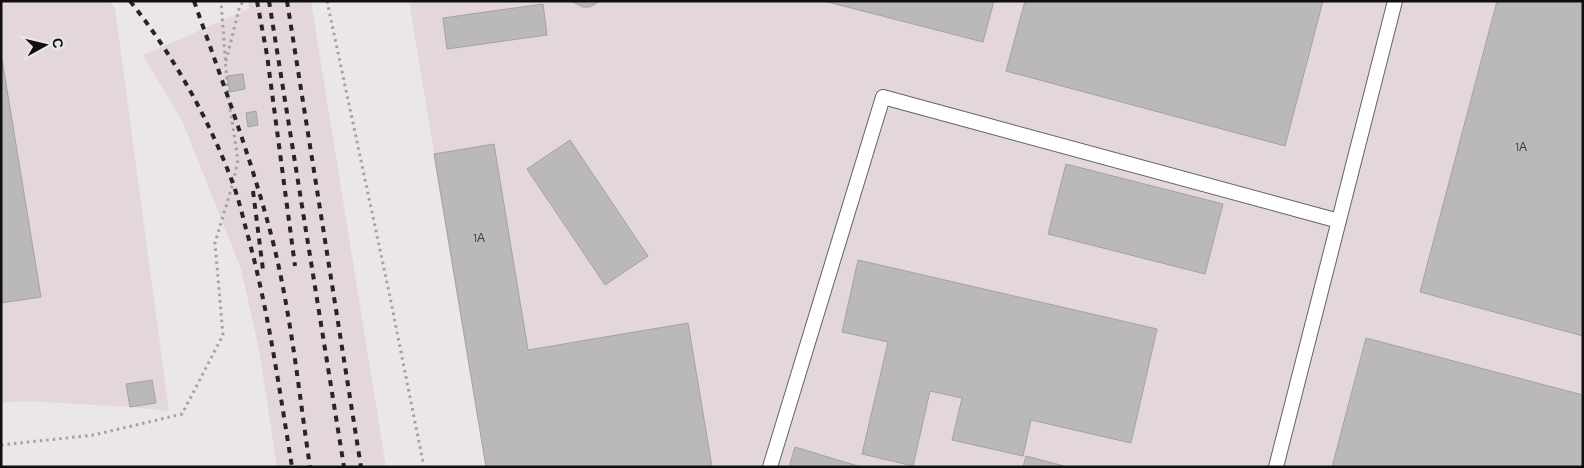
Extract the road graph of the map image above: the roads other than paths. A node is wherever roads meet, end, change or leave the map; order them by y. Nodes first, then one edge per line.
1 (1395, 1) edge
2 (1339, 221) junction
3 (770, 467) edge
4 (1276, 467) edge

1 - 2 lane
2 - 3 lane
2 - 4 lane

